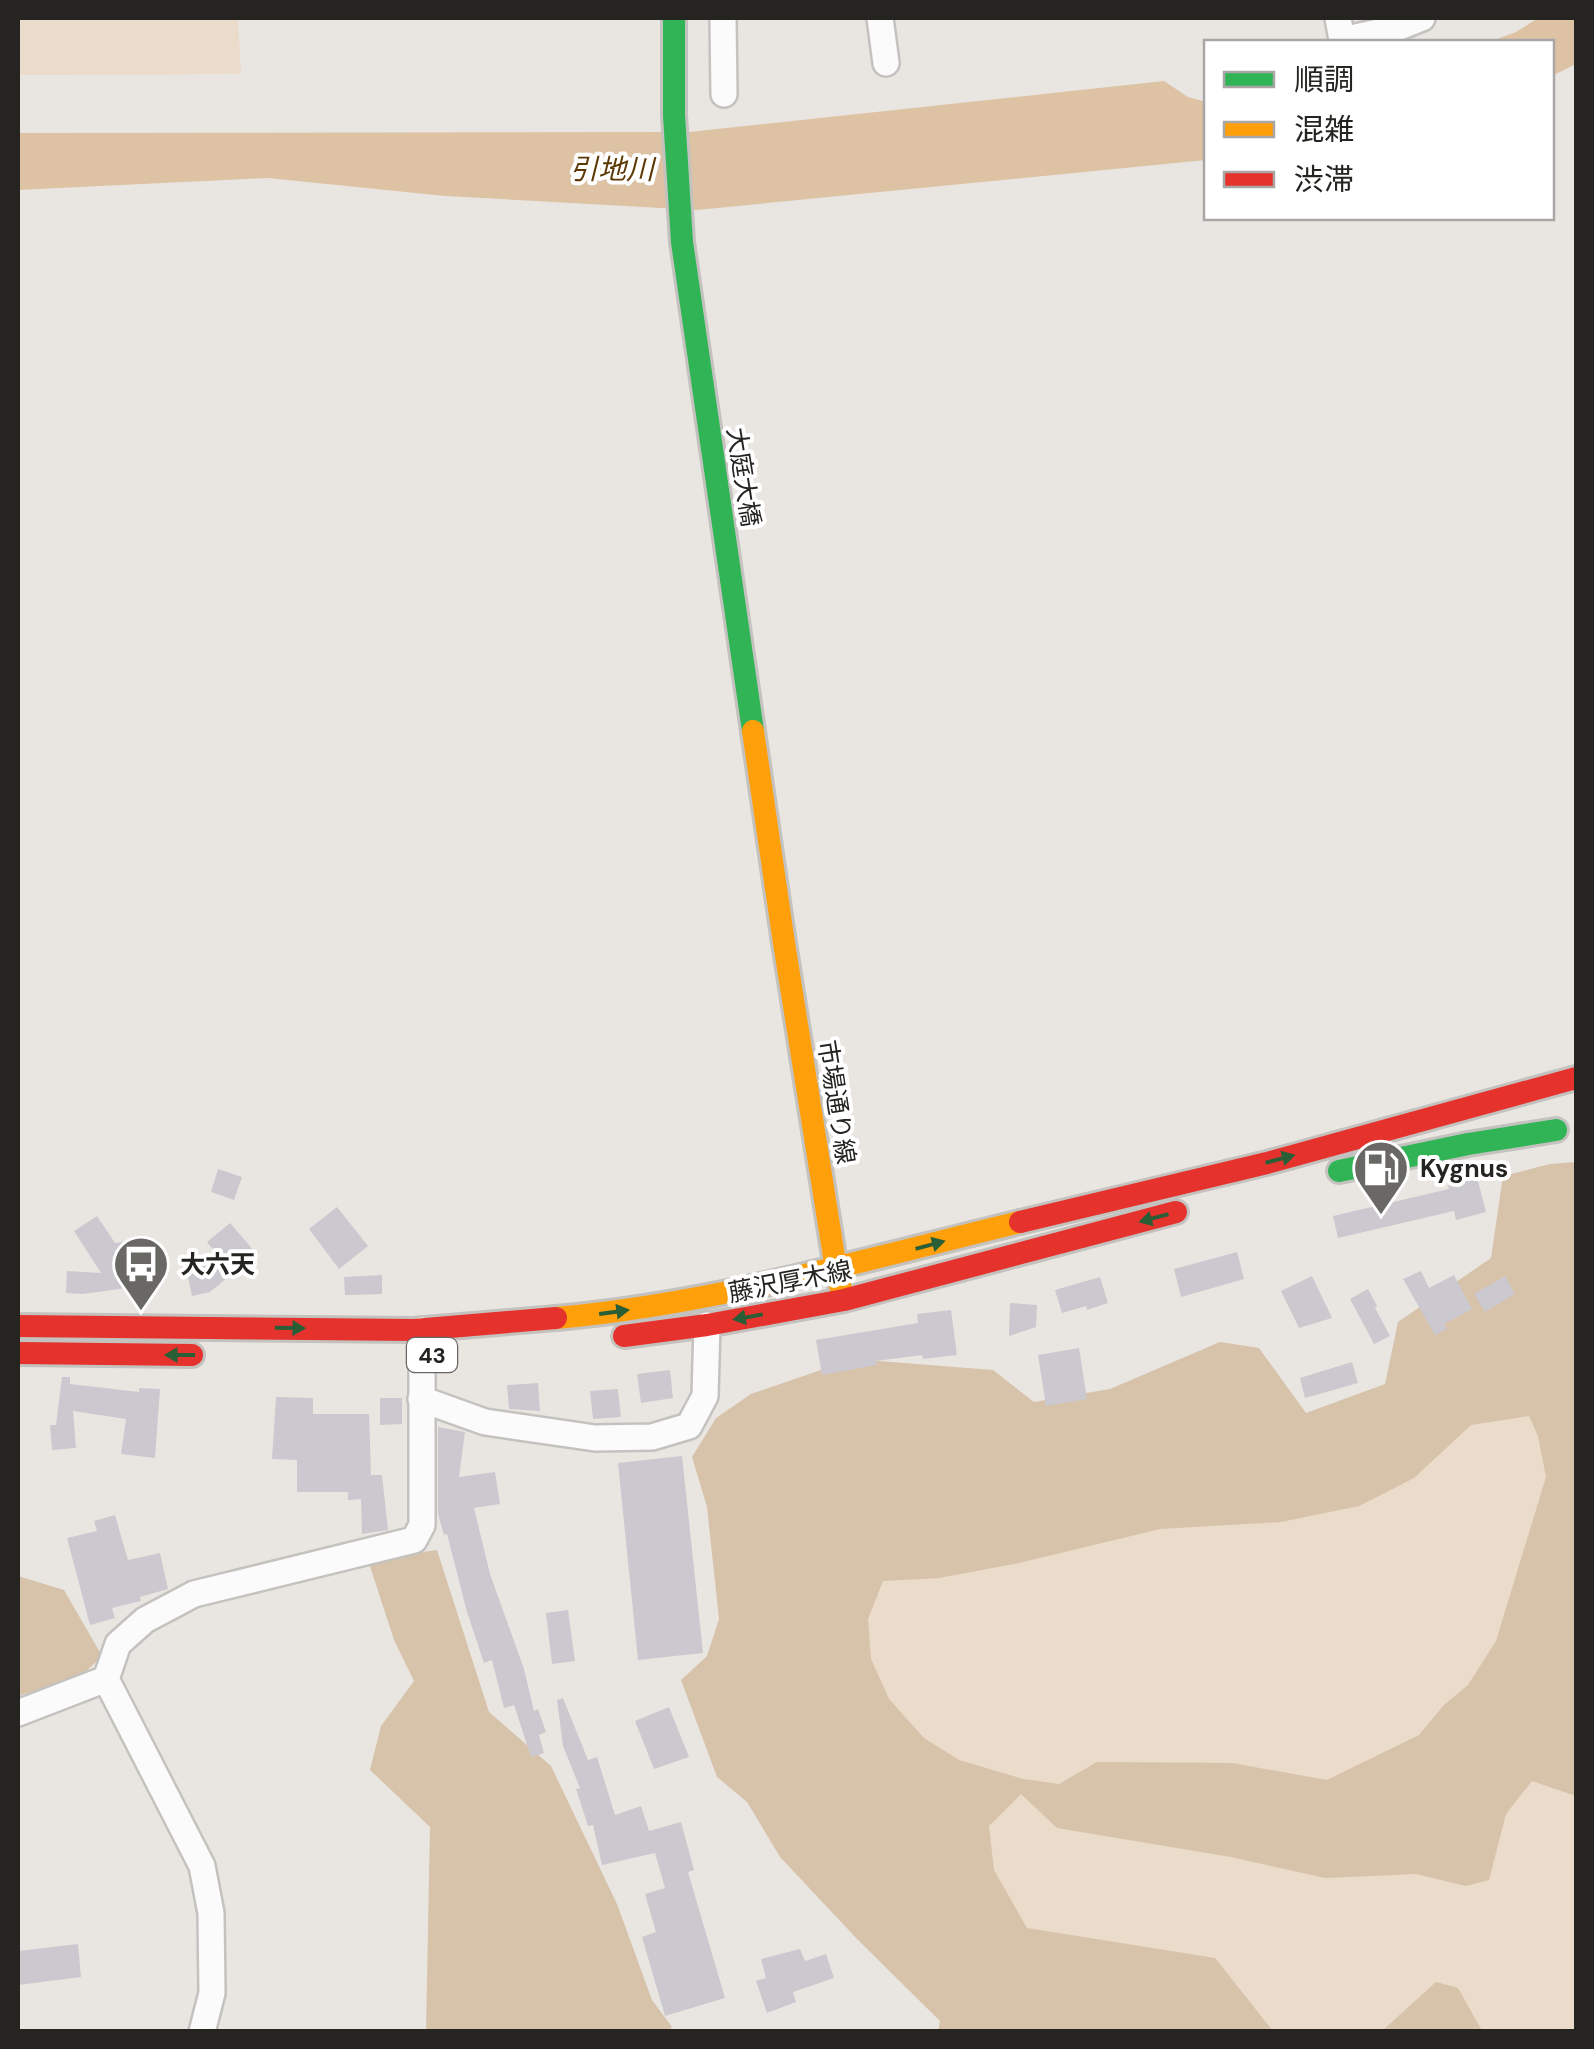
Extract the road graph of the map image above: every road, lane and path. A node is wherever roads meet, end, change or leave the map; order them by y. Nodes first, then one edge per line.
1 (674, 18) edge
2 (723, 18) edge
3 (880, 18) edge
4 (1338, 18) edge
5 (1422, 18) edge
6 (886, 63) dead end
7 (724, 94) dead end
8 (784, 943) joint
9 (1576, 1054) edge
10 (1576, 1078) edge
11 (1446, 1115) junction
12 (1556, 1130) dead end
13 (1321, 1175) dead end
14 (1205, 1204) dead end
15 (836, 1269) junction
16 (844, 1300) junction
17 (707, 1325) junction
18 (18, 1326) edge
19 (601, 1338) dead end
20 (421, 1349) junction
21 (18, 1353) edge
22 (221, 1355) dead end
23 (421, 1399) junction
24 (106, 1680) junction
25 (18, 1712) edge
26 (202, 2032) edge

1 - 8 main road, 大庭大橋
2 - 7 street
3 - 6 street
4 - 5 street
8 - 15 main road, 市場通り線
9 - 11 main road, 藤沢厚木線 / 43
10 - 11 main road, 藤沢厚木線 / 43
15 -> 11 main road, 藤沢厚木線 / 43
12 - 13 main road
14 -> 16 main road, 藤沢厚木線
15 - 16 main road, 市場通り線
20 -> 15 main road, 藤沢厚木線 / 43
16 -> 17 main road, 藤沢厚木線
17 - 19 main road, 藤沢厚木線
17 - 23 street
18 -> 20 main road, 藤沢厚木線 / 43
20 - 23 street
22 -> 21 main road
23 - 24 street
24 - 25 street
24 - 26 street

